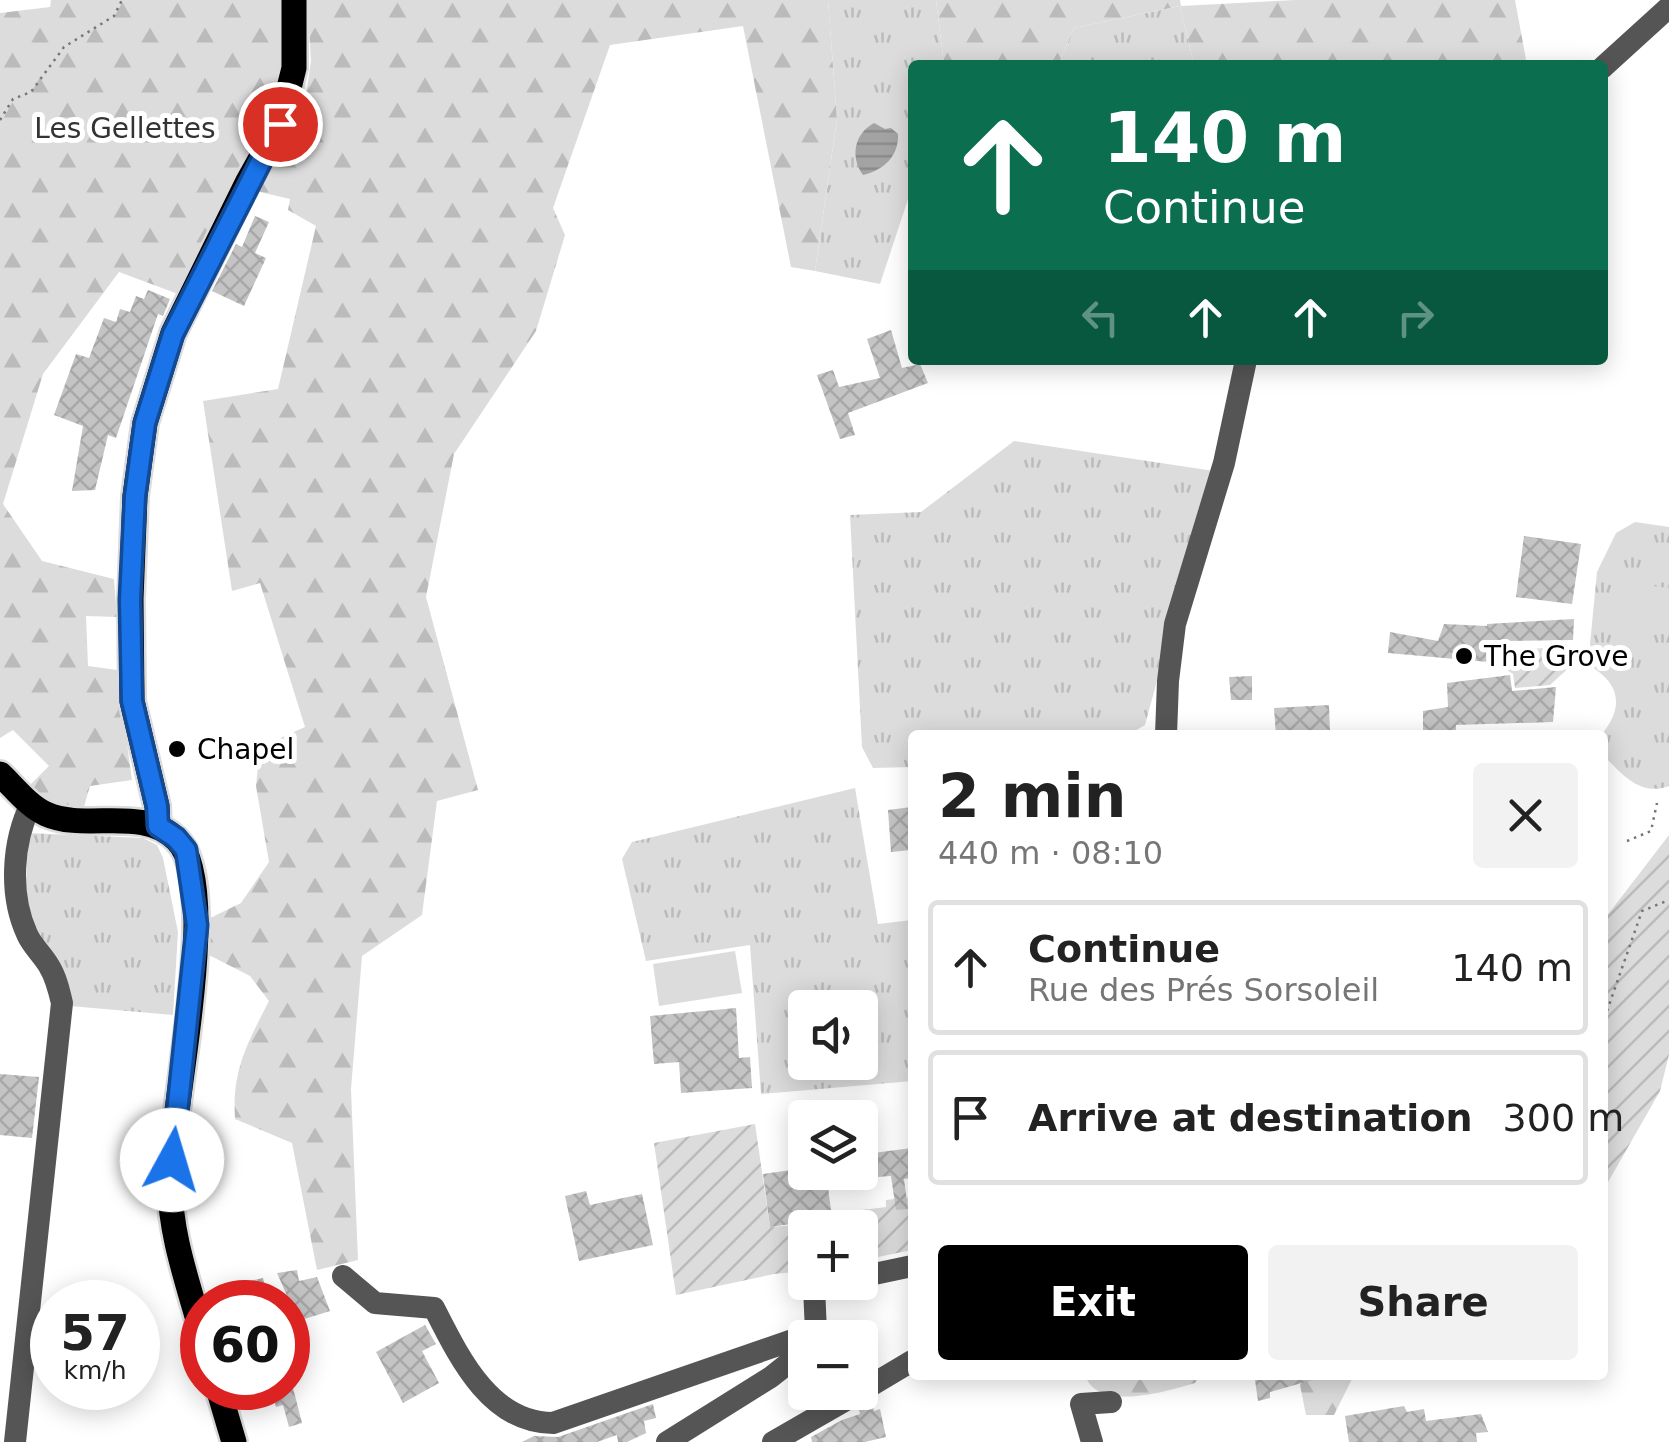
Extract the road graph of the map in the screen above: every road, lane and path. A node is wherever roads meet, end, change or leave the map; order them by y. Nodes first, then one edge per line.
1 (122, 0) edge
2 (294, 0) edge
3 (1669, 7) edge
4 (1608, 63) edge
5 (0, 120) edge
6 (1245, 365) edge
7 (1166, 730) edge
8 (0, 774) edge
9 (1657, 802) dead end
10 (32, 804) junction
11 (158, 826) junction
12 (1627, 841) dead end
13 (1669, 900) edge
14 (1608, 1009) edge
15 (908, 1267) edge
16 (878, 1273) edge
17 (343, 1276) dead end
18 (187, 1280) edge
19 (788, 1348) edge
20 (788, 1362) edge
21 (908, 1362) edge
22 (878, 1381) edge
23 (1111, 1402) dead end
24 (225, 1410) edge
25 (829, 1410) edge
26 (14, 1442) edge
27 (234, 1442) edge
28 (668, 1442) edge
29 (773, 1442) edge
30 (1092, 1442) edge

1 - 5 path
2 - 11 main road
3 - 4 street
6 - 7 street
8 - 10 main road
9 - 12 path
10 - 11 main road
10 - 26 street
11 - 18 main road
13 - 14 path
15 - 16 street
17 - 19 street
20 - 28 street
21 - 22 street
23 - 30 street
24 - 27 main road
25 - 29 street

